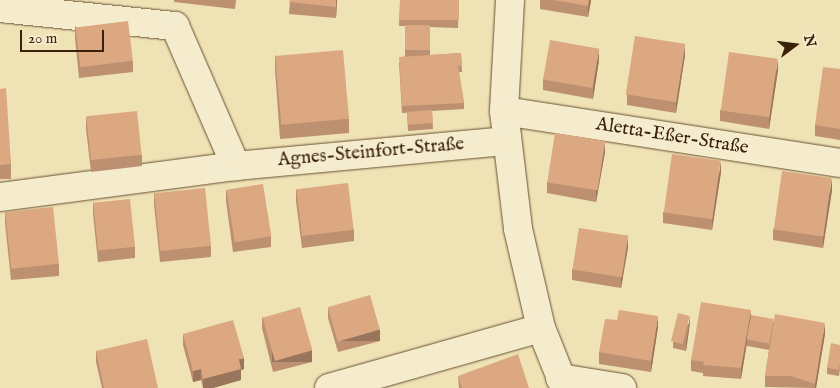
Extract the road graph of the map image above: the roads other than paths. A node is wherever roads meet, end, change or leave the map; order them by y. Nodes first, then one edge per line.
1 (510, 0) edge
2 (0, 8) edge
3 (504, 111) junction
4 (507, 141) junction
5 (840, 163) edge
6 (236, 166) junction
7 (0, 197) edge
8 (541, 328) junction
9 (563, 383) edge
10 (329, 388) edge
11 (622, 388) edge

1 - 3 street
2 - 6 street
3 - 4 street
3 - 5 street, Aletta-Eßer-Straße
4 - 6 street, Agnes-Steinfort-Straße
4 - 8 street
6 - 7 street, Agnes-Steinfort-Straße
8 - 9 street
8 - 10 street
9 - 11 street

